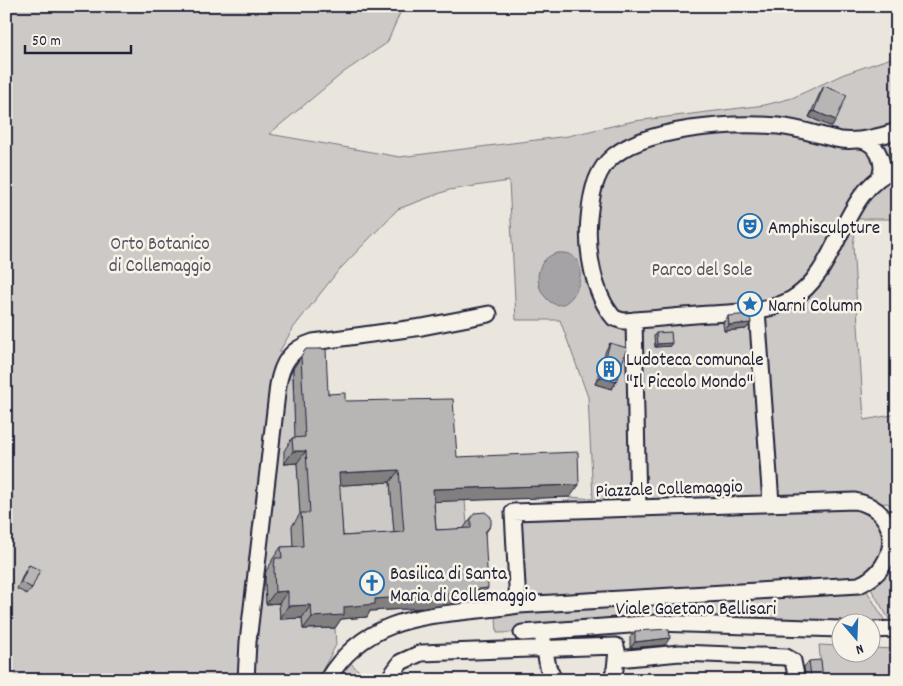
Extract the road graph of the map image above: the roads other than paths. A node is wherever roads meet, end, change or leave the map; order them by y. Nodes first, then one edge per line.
1 (894, 132) edge
2 (860, 140) junction
3 (886, 168) edge
4 (757, 310) junction
5 (490, 314) dead end
6 (634, 320) junction
7 (771, 503) junction
8 (638, 508) junction
9 (894, 547) edge
10 (518, 605) junction
11 (615, 626) junction
12 (830, 629) edge
13 (897, 629) edge
14 (880, 630) edge
15 (542, 632) junction
16 (522, 633) dead end
17 (544, 650) junction
18 (617, 652) junction
19 (246, 680) edge
20 (327, 680) edge
21 (388, 680) edge
22 (554, 680) edge
23 (611, 680) edge
24 (797, 680) edge

1 - 2 street
1 - 3 street
2 - 3 street
2 - 6 street
3 - 4 street
4 - 6 street
4 - 7 street
5 - 19 street
6 - 8 street
7 - 8 street, Piazzale Collemaggio
7 - 9 street, Piazzale Collemaggio
8 - 10 street, Piazzale Collemaggio
9 - 10 street, Piazzale Collemaggio
10 - 20 street, Piazzale Collemaggio
11 - 12 street, Viale Gaetano Bellisari
11 - 15 street, Viale Gaetano Bellisari
11 - 18 street
13 - 14 street
15 - 16 street, Viale Gaetano Bellisari
15 - 17 street
17 - 18 street
17 - 21 street
17 - 22 street
18 - 23 street
18 - 24 street

